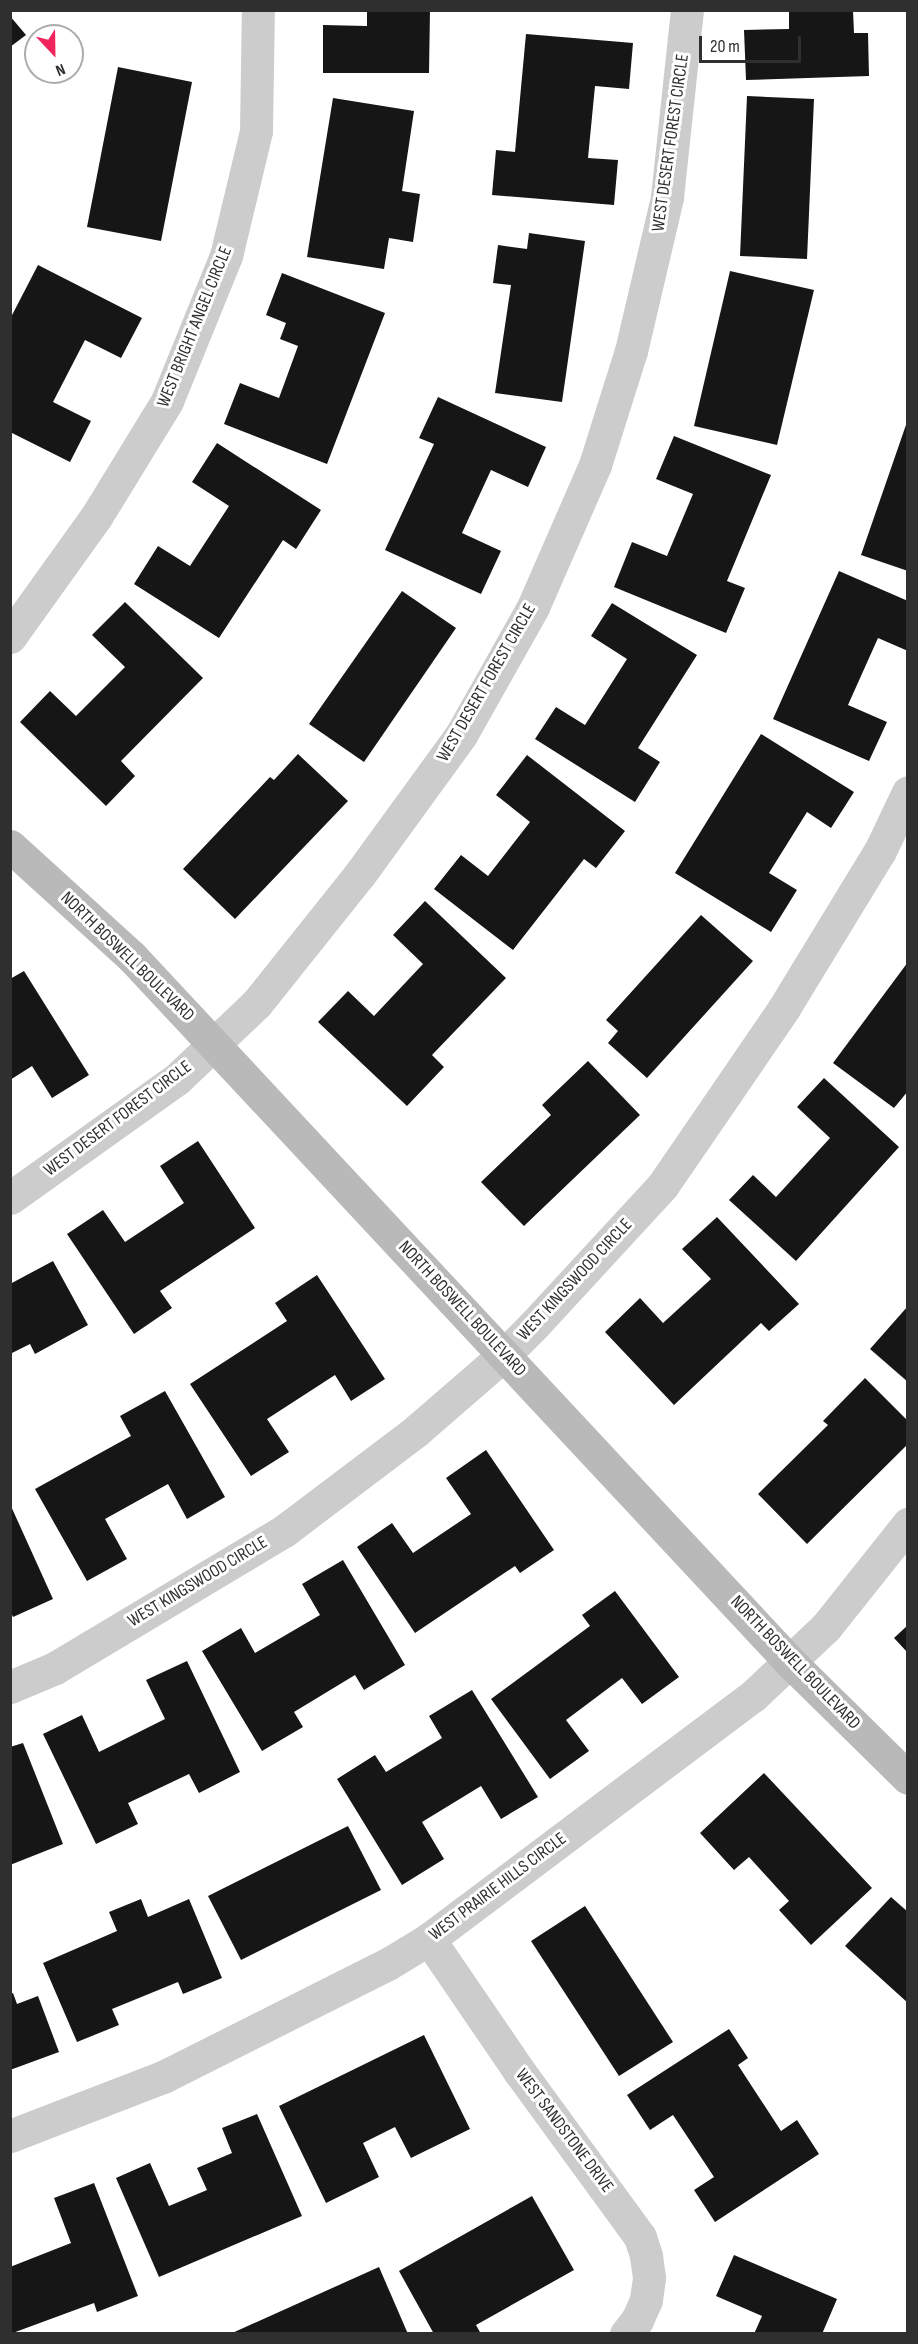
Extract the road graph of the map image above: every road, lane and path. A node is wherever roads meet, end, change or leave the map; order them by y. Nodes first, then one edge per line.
1 (258, 10) edge
2 (687, 10) edge
3 (10, 637) edge
4 (908, 792) edge
5 (10, 846) edge
6 (215, 1043) junction
7 (10, 1198) edge
8 (505, 1354) junction
9 (908, 1524) edge
10 (790, 1662) junction
11 (10, 1687) edge
12 (908, 1778) edge
13 (429, 1939) junction
14 (10, 2136) edge
15 (626, 2334) edge

1 - 3 street, WEST BRIGHT ANGEL CIRCLE
2 - 6 street, WEST DESERT FOREST CIRCLE
4 - 8 street, WEST KINGSWOOD CIRCLE
5 - 6 street, NORTH BOSWELL BOULEVARD
6 - 7 street, WEST DESERT FOREST CIRCLE
6 - 8 street, NORTH BOSWELL BOULEVARD
8 - 10 street, NORTH BOSWELL BOULEVARD
8 - 11 street, WEST KINGSWOOD CIRCLE
9 - 10 street, WEST PRAIRIE HILLS CIRCLE
10 - 12 street, NORTH BOSWELL BOULEVARD
10 - 13 street, WEST PRAIRIE HILLS CIRCLE
13 - 14 street, WEST PRAIRIE HILLS CIRCLE
13 - 15 street, WEST SANDSTONE DRIVE

